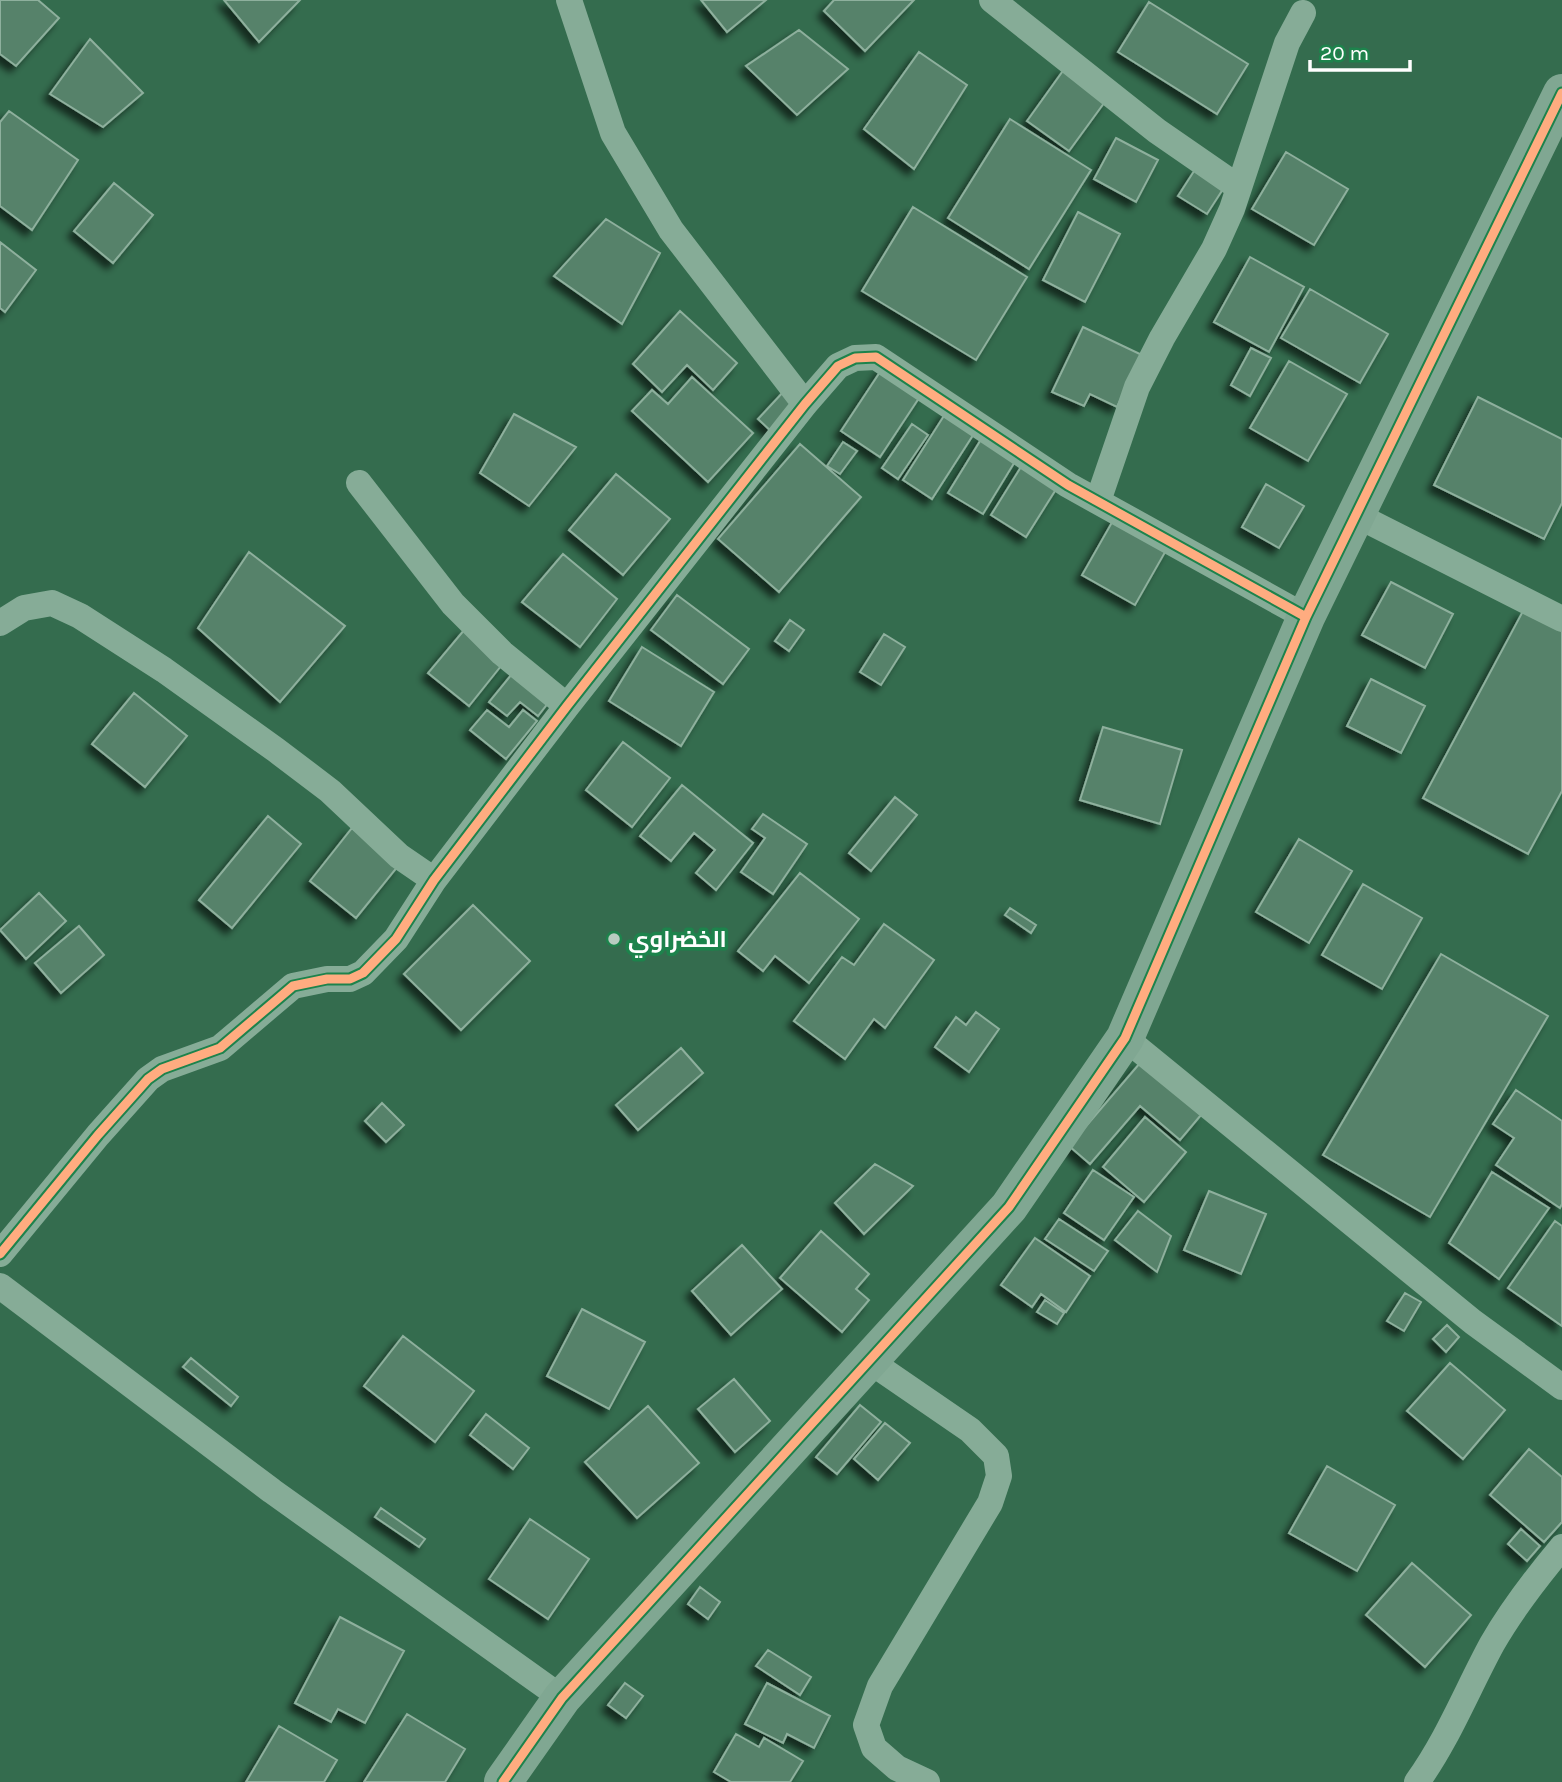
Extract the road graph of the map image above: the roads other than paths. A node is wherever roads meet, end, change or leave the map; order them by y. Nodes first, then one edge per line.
1 (569, 0) edge
2 (992, 0) edge
3 (1303, 13) dead end
4 (1562, 93) edge
5 (1238, 187) junction
6 (806, 404) junction
7 (359, 483) dead end
8 (1098, 501) junction
9 (1358, 516) junction
10 (1306, 617) junction
11 (1562, 620) edge
12 (0, 623) edge
13 (567, 706) junction
14 (434, 880) junction
15 (1125, 1038) junction
16 (0, 1254) edge
17 (0, 1286) edge
18 (868, 1360) junction
19 (1562, 1387) edge
20 (1562, 1547) edge
21 (562, 1698) junction
22 (503, 1782) edge
23 (927, 1782) edge
24 (1417, 1782) edge

1 - 6 street
2 - 5 street
3 - 5 street
4 - 9 street
5 - 8 street
6 - 8 street
6 - 13 street
7 - 13 street
8 - 10 street
9 - 10 street
9 - 11 street
10 - 15 street
12 - 14 street
13 - 14 street
14 - 16 street
15 - 18 street
15 - 19 street
17 - 21 street
18 - 21 street
18 - 23 street
20 - 24 street
21 - 22 street

